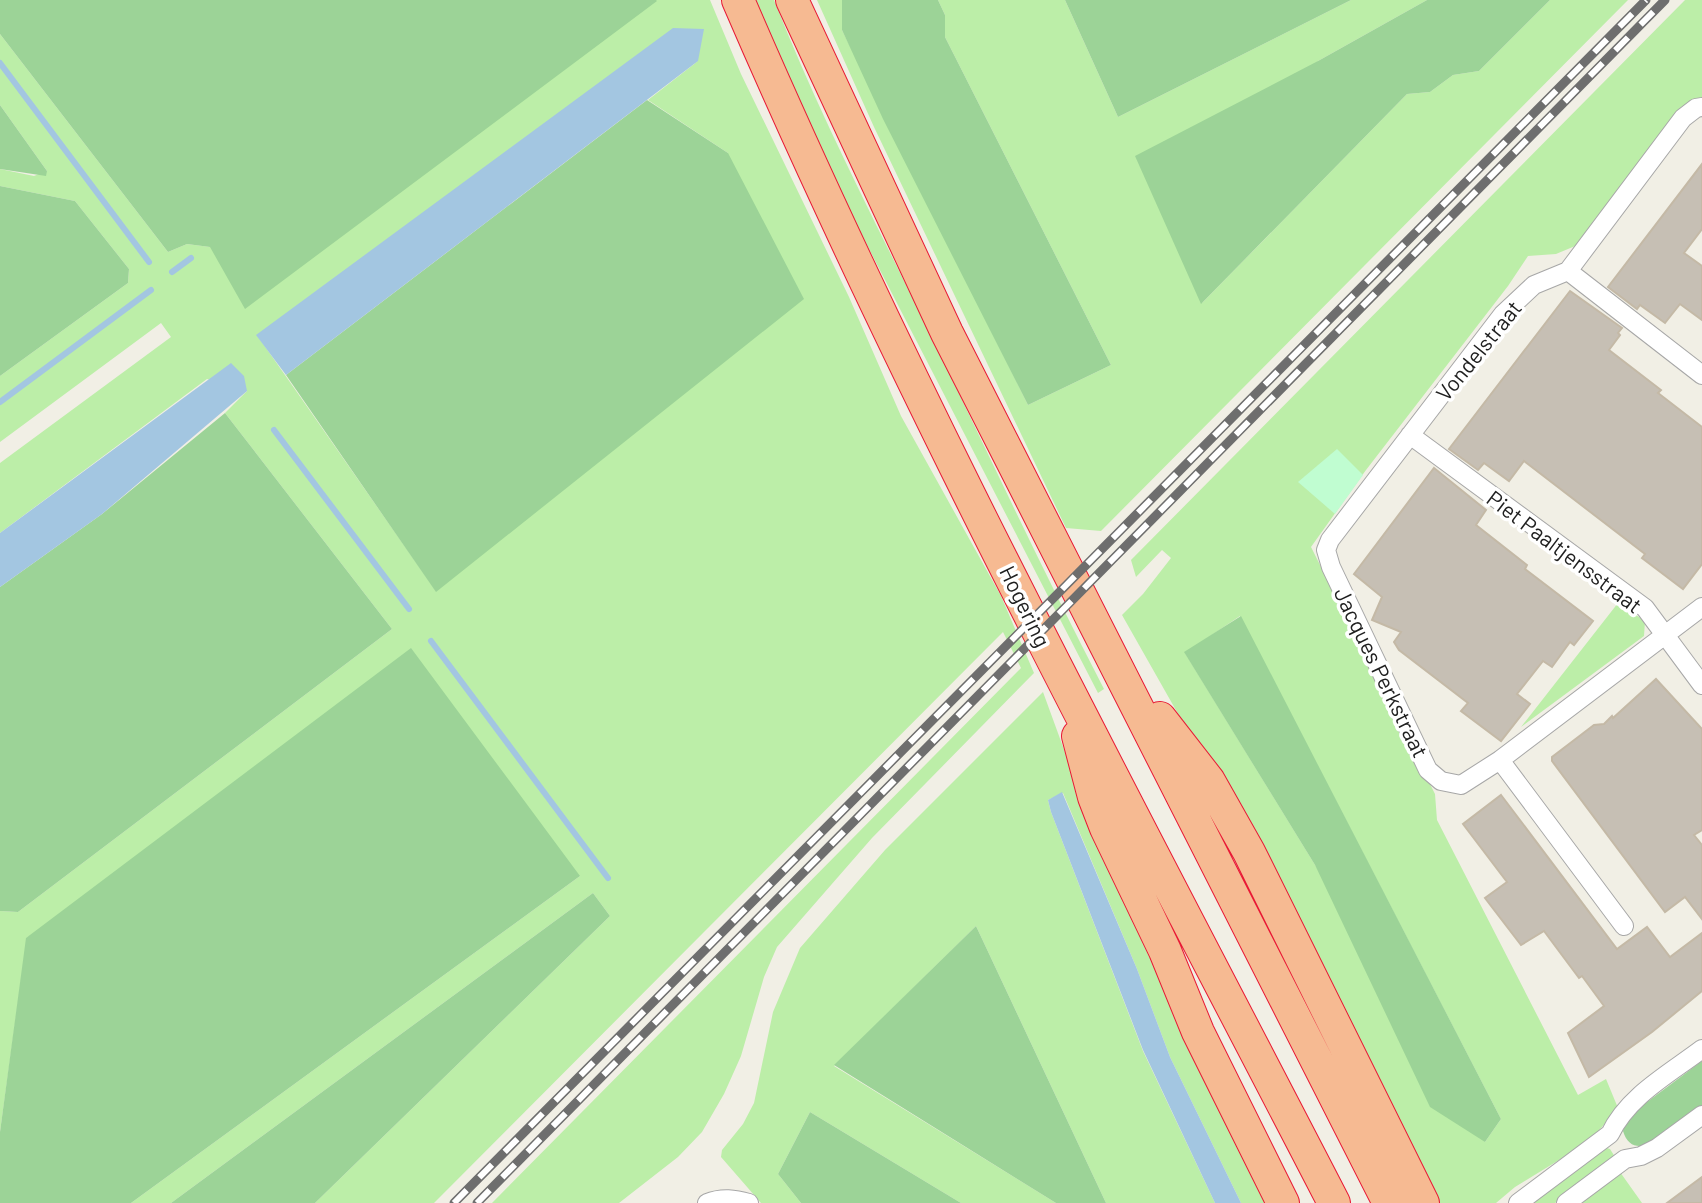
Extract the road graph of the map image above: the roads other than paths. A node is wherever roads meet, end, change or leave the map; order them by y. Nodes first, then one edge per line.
1 (738, 0) edge
2 (792, 0) edge
3 (1702, 107) edge
4 (1568, 271) junction
5 (1702, 375) edge
6 (1410, 435) junction
7 (1330, 540) joint
8 (1702, 607) edge
9 (1666, 634) junction
10 (1114, 659) junction
11 (1064, 683) junction
12 (1702, 685) edge
13 (1500, 760) junction
14 (1624, 926) dead end
15 (1702, 1049) edge
16 (1702, 1115) edge
17 (1610, 1134) junction
18 (1625, 1159) junction
19 (707, 1203) edge
20 (749, 1203) edge
21 (1283, 1203) edge
22 (1334, 1203) edge
23 (1389, 1203) edge
24 (1423, 1203) edge
25 (1518, 1203) edge
26 (1566, 1203) edge

1 - 11 highway, Hogering
2 - 10 highway
3 - 4 street, Vondelstraat
4 - 5 street
4 - 6 street, Vondelstraat
6 - 7 street, Vondelstraat
6 - 9 street, Piet Paaltjensstraat
7 - 13 street, Jacques Perkstraat
8 - 9 street, Jacques Perkstraat
9 - 12 street, Piet Paaltjensstraat
9 - 13 street, Jacques Perkstraat
10 - 23 highway
10 - 24 highway
11 - 21 highway
11 - 22 highway, Hogering
13 - 14 street
15 - 17 street
16 - 18 street
17 - 18 street
17 - 25 street
18 - 26 street
19 - 20 street

